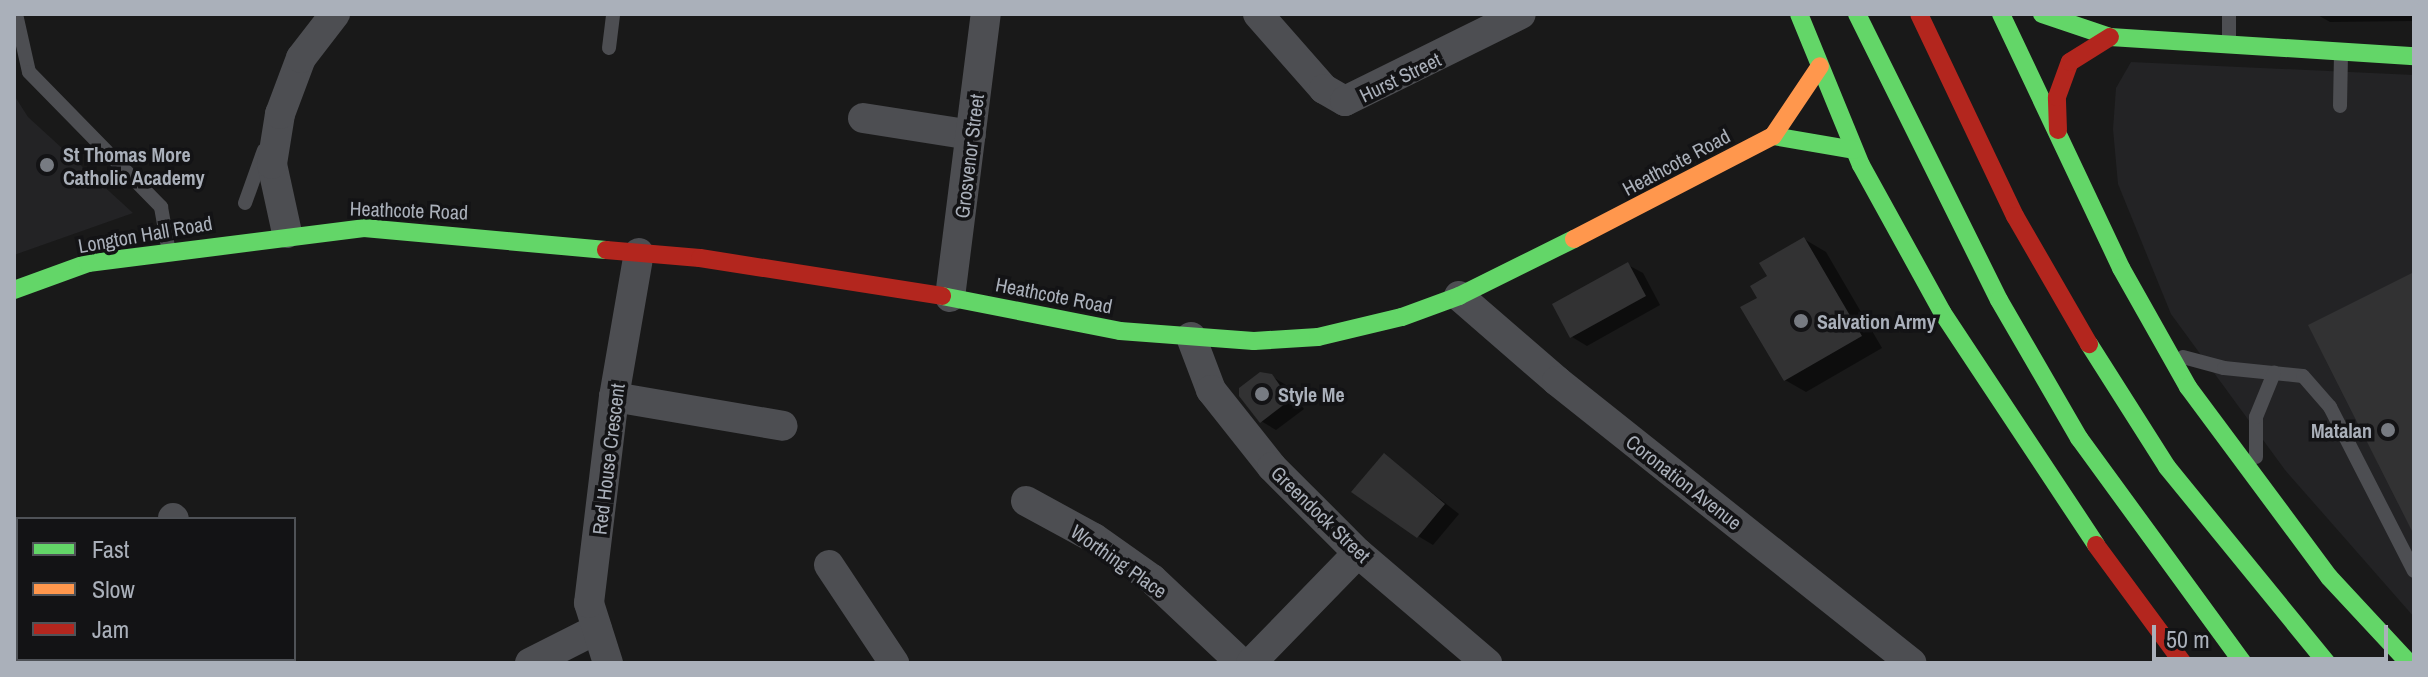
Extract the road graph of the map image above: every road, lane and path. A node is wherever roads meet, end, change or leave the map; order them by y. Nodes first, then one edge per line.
1 (16, 14) edge
2 (335, 14) edge
3 (613, 14) edge
4 (986, 14) edge
5 (1258, 14) edge
6 (1521, 14) edge
7 (1799, 14) edge
8 (1857, 14) edge
9 (1919, 14) edge
10 (2001, 14) edge
11 (2042, 14) edge
12 (2229, 14) edge
13 (2110, 37) junction
14 (2414, 41) edge
15 (2229, 46) junction
16 (609, 48) dead end
17 (2342, 51) junction
18 (2374, 51) junction
19 (2414, 56) edge
20 (1820, 66) junction
21 (2340, 106) dead end
22 (280, 114) junction
23 (863, 118) dead end
24 (2058, 130) junction
25 (971, 135) junction
26 (1773, 136) junction
27 (1854, 150) junction
28 (245, 203) dead end
29 (287, 233) junction
30 (168, 249) junction
31 (639, 253) junction
32 (14, 290) edge
33 (1459, 296) junction
34 (950, 297) junction
35 (1191, 337) junction
36 (2167, 351) junction
37 (2274, 373) junction
38 (614, 397) junction
39 (783, 426) dead end
40 (2260, 484) junction
41 (1026, 501) dead end
42 (1358, 553) junction
43 (829, 565) dead end
44 (2414, 571) edge
45 (597, 629) junction
46 (530, 663) edge
47 (608, 663) edge
48 (894, 663) edge
49 (1241, 663) edge
50 (1251, 663) edge
51 (1487, 663) edge
52 (1912, 663) edge
53 (2183, 663) edge
54 (2243, 663) edge
55 (2327, 663) edge
56 (2409, 663) edge

1 - 30 lane
2 - 22 street
3 - 16 lane
4 - 25 street, Grosvenor Street
5 - 6 street, Hurst Street
7 - 20 main road
8 - 54 main road
9 - 55 main road
10 - 24 main road
11 - 13 main road
12 - 15 lane
13 - 15 main road
13 - 24 main road
14 - 18 main road
15 - 17 main road
17 - 18 main road
17 - 21 lane
18 - 19 main road
20 - 26 main road, Heathcote Road
20 - 27 main road
22 - 28 lane
22 - 29 street
23 - 25 street
24 - 36 main road
25 - 34 street, Grosvenor Street
26 - 27 main road
26 - 33 main road, Heathcote Road
27 - 53 main road
29 - 30 main road, Longton Hall Road
29 - 31 main road, Heathcote Road
30 - 32 main road, Longton Hall Road
31 - 34 main road, Heathcote Road
31 - 38 street, Red House Crescent
33 - 35 main road, Heathcote Road
33 - 52 street, Coronation Avenue
34 - 35 main road, Heathcote Road
35 - 42 street, Greendock Street
36 - 37 lane
36 - 40 main road
37 - 40 lane
37 - 44 lane
38 - 39 street
38 - 45 street, Red House Crescent
40 - 56 main road
41 - 49 street, Worthing Place
42 - 50 street
42 - 51 street, Greendock Street
43 - 48 street
45 - 46 street
45 - 47 street, Red House Crescent

